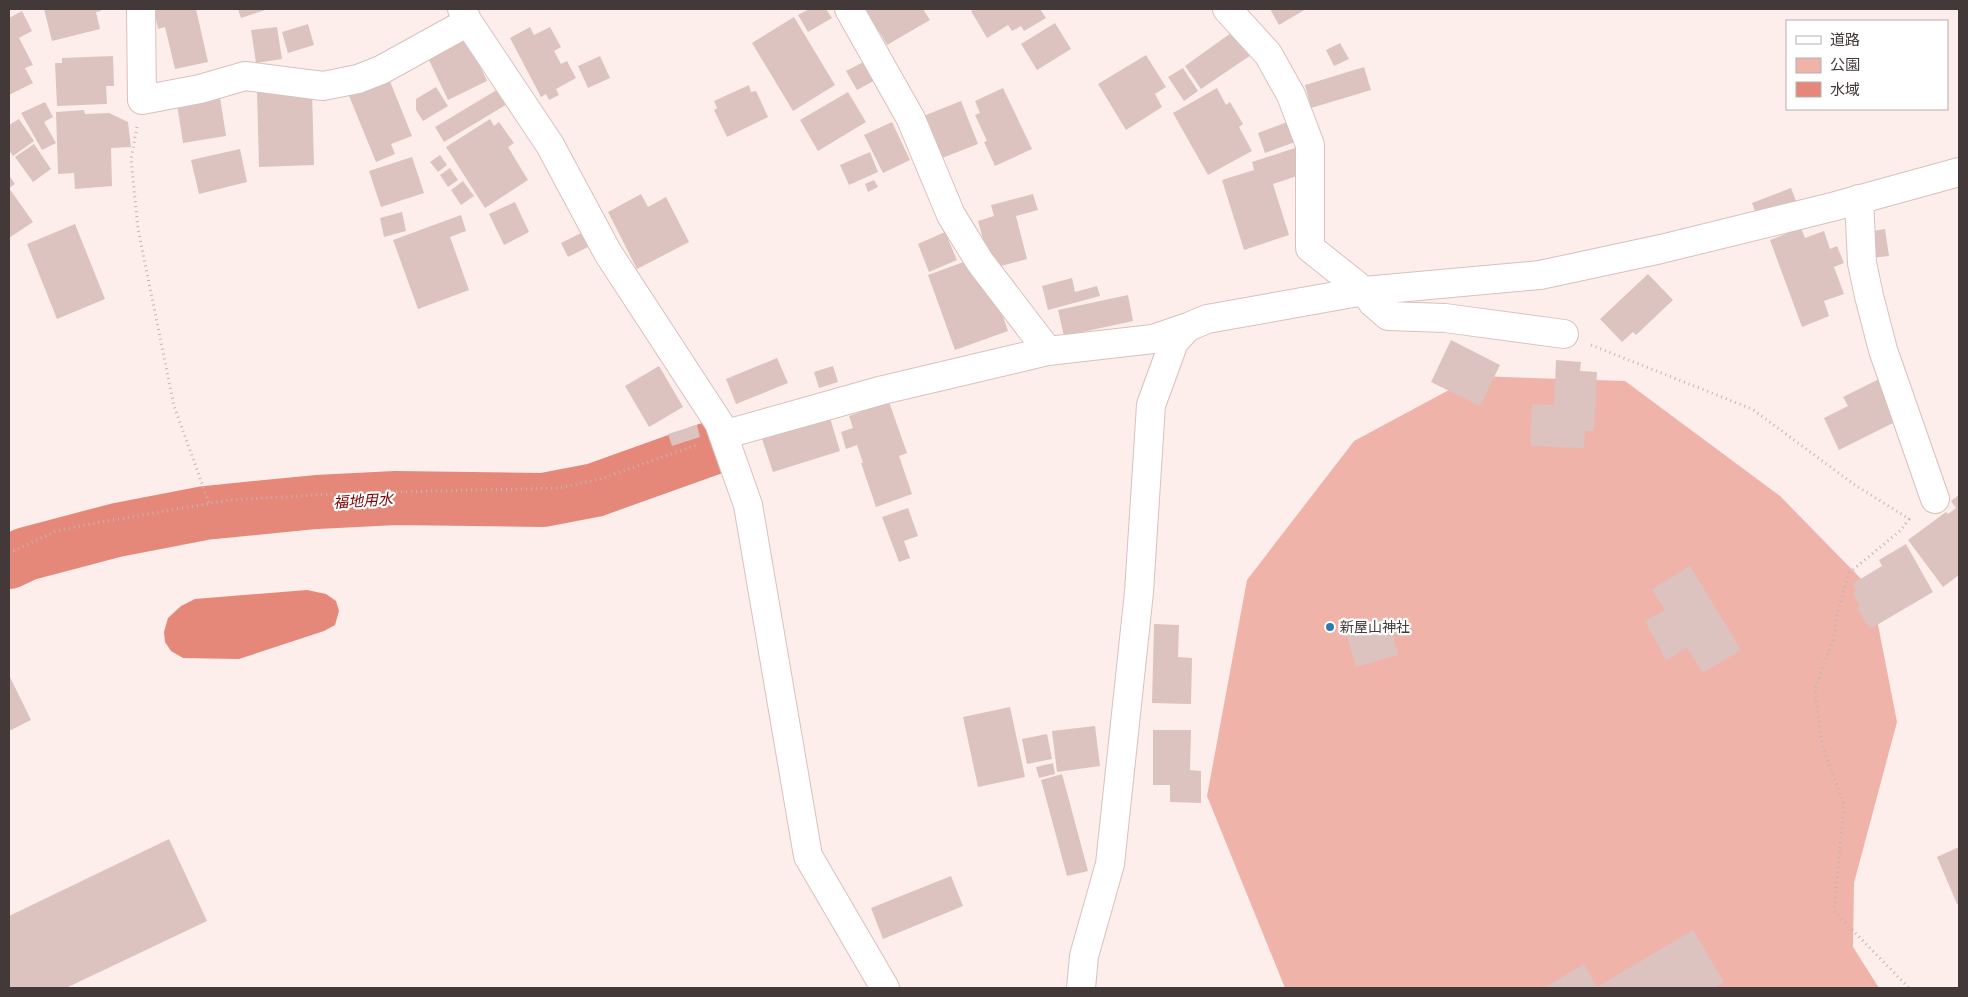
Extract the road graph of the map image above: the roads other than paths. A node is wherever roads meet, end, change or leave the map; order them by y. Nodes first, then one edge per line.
1 (141, 9) edge
2 (849, 9) edge
3 (1227, 9) edge
4 (465, 15) edge
5 (1959, 172) edge
6 (1859, 199) junction
7 (1364, 291) junction
8 (1188, 327) junction
9 (1564, 334) road end
10 (1048, 351) junction
11 (723, 435) junction
12 (1934, 499) dead end
13 (885, 988) edge
14 (1081, 988) edge

1 - 4 street
2 - 10 street
3 - 7 street
4 - 11 street
5 - 6 street
6 - 7 street
6 - 12 street
7 - 8 street
7 - 9 street
8 - 10 street
8 - 14 street
10 - 11 street
11 - 13 street

